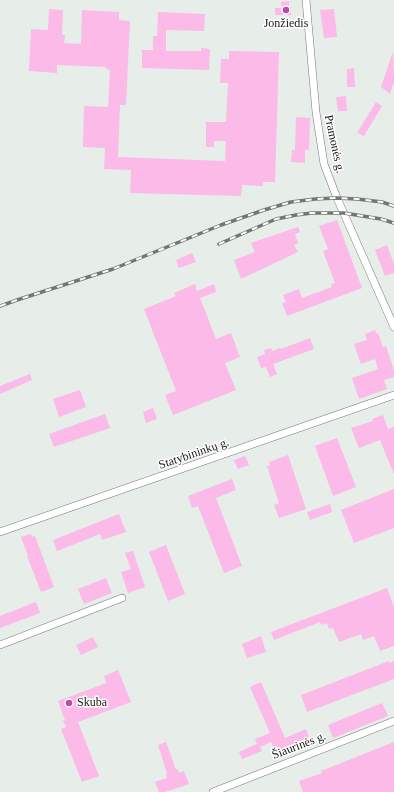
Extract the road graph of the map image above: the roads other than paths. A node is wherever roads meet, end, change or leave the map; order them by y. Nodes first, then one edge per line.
1 (306, 0) edge
2 (394, 327) edge
3 (394, 395) edge
4 (0, 532) edge
5 (122, 598) dead end
6 (0, 645) edge
7 (394, 721) edge
8 (213, 792) edge

1 - 2 street, Pramonės g.
3 - 4 street, Statybininkų g.
5 - 6 street
7 - 8 street, Šiaurinės g.

